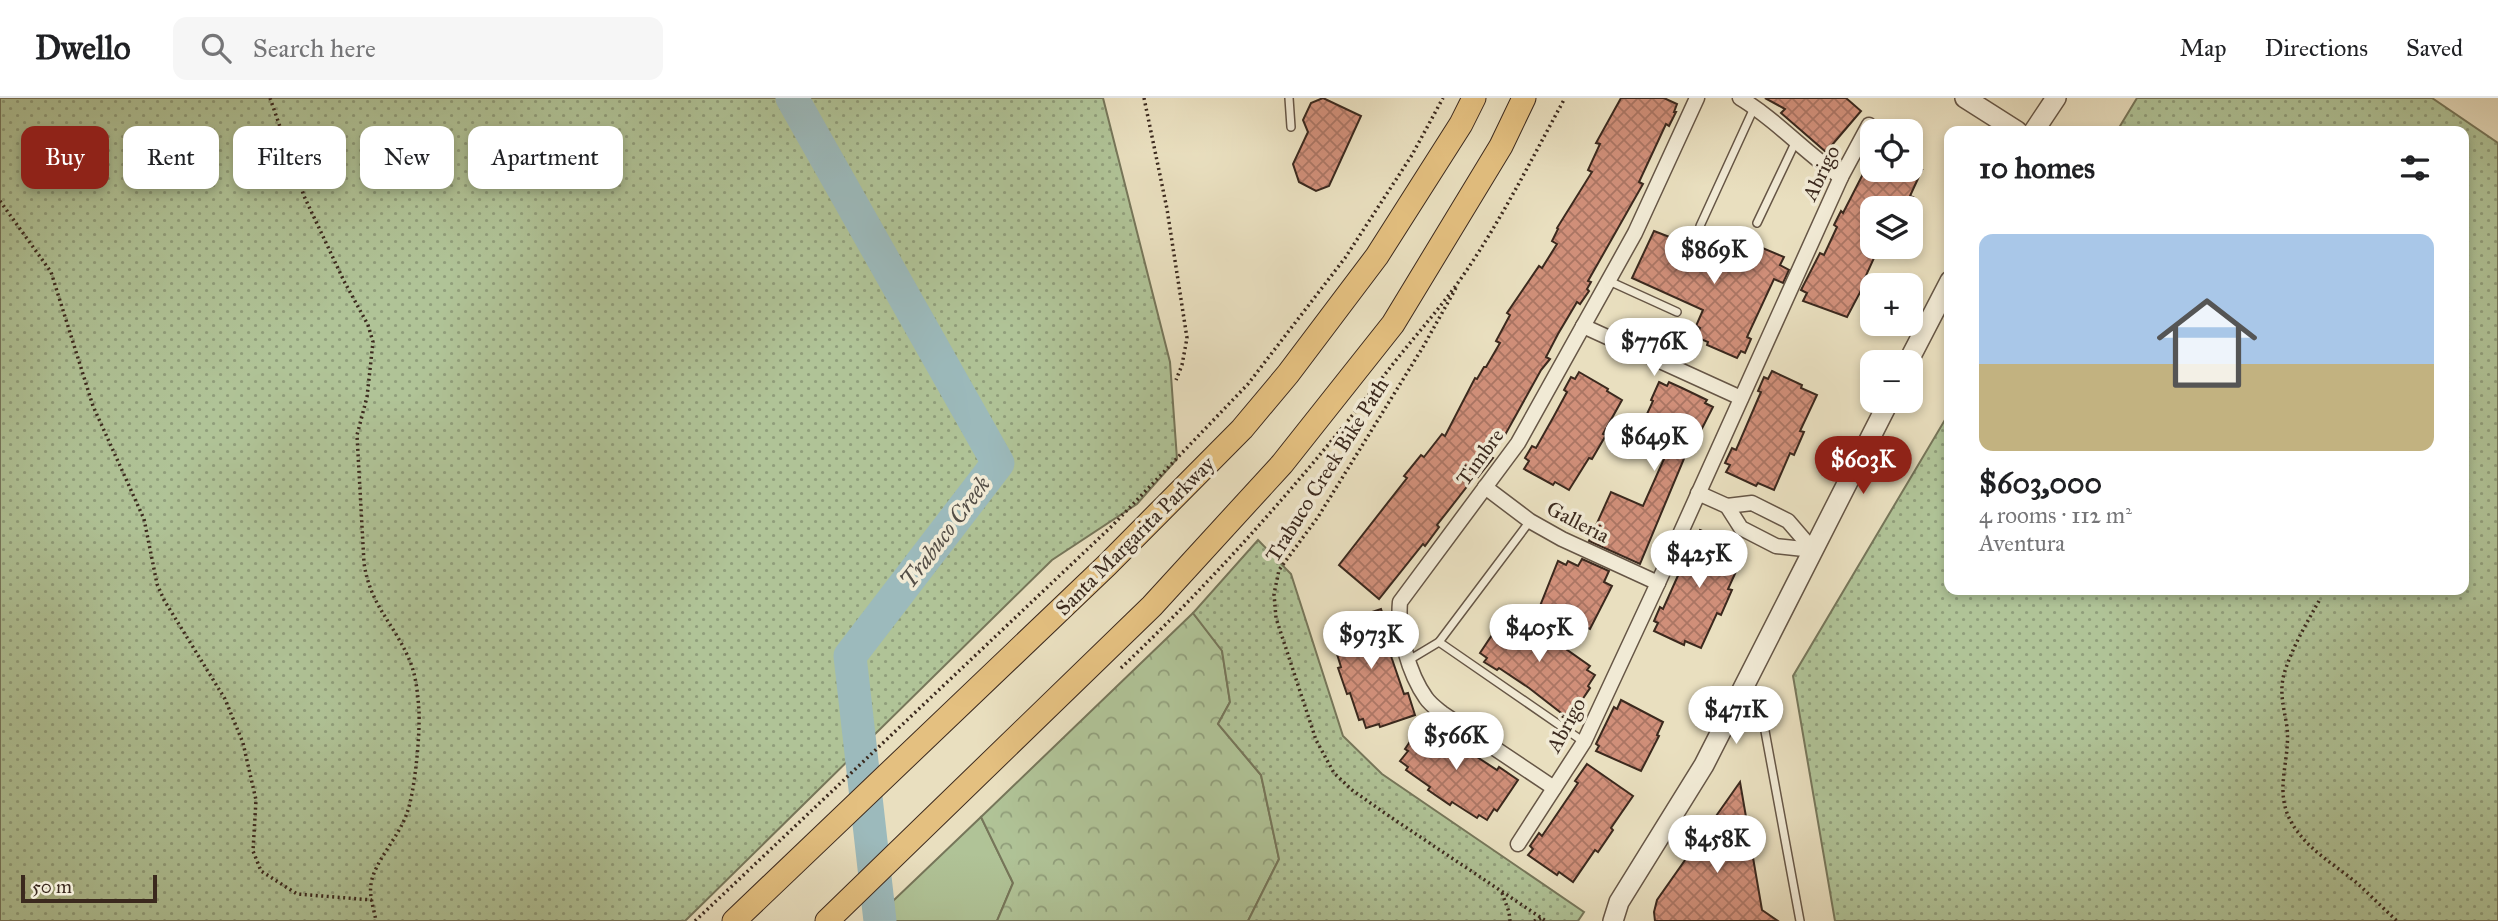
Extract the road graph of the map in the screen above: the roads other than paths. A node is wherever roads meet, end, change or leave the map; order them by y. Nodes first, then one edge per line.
1 (1289, 98) edge
2 (1474, 98) edge
3 (1524, 98) edge
4 (1697, 98) edge
5 (1740, 98) edge
6 (1965, 98) edge
7 (2056, 98) edge
8 (1755, 107) junction
9 (2009, 126) edge
10 (2037, 126) edge
11 (1291, 127) dead end
12 (1797, 141) junction
13 (1860, 142) edge
14 (1841, 177) junction
15 (1757, 223) dead end
16 (1700, 226) dead end
17 (1608, 281) junction
18 (1944, 293) edge
19 (1677, 312) dead end
20 (1583, 326) junction
21 (1914, 350) edge
22 (1741, 398) junction
23 (1883, 413) edge
24 (1485, 487) junction
25 (1698, 493) junction
26 (1727, 506) junction
27 (1530, 521) junction
28 (1813, 550) junction
29 (1658, 583) junction
30 (1439, 642) junction
31 (1409, 660) junction
32 (1736, 702) junction
33 (1584, 742) junction
34 (1554, 788) junction
35 (1518, 844) dead end
36 (734, 921) edge
37 (827, 921) edge
38 (1613, 921) edge
39 (1800, 921) edge

1 - 11 lane
2 - 36 main road, Santa Margarita Parkway
3 - 37 main road
4 - 17 street, Timbre
5 - 8 street
6 - 9 street
7 - 10 street
8 - 12 street
8 - 16 lane
12 - 14 street
12 - 15 lane
13 - 14 street, Abrigo
14 - 22 street, Abrigo
17 - 19 lane
17 - 20 street, Timbre
18 - 21 street
20 - 22 street
20 - 24 street, Timbre
22 - 25 street, Abrigo
23 - 28 street
24 - 27 street, Galleria
24 - 31 street, Timbre
25 - 26 street
25 - 29 street, Abrigo
26 - 28 street
26 - 28 street
27 - 29 street, Galleria
27 - 30 lane
28 - 32 street
29 - 33 street, Abrigo
30 - 31 lane
30 - 33 lane
31 - 34 street, Timbre
32 - 38 street
32 - 39 lane
33 - 34 street, Abrigo
34 - 35 street, Abrigo

